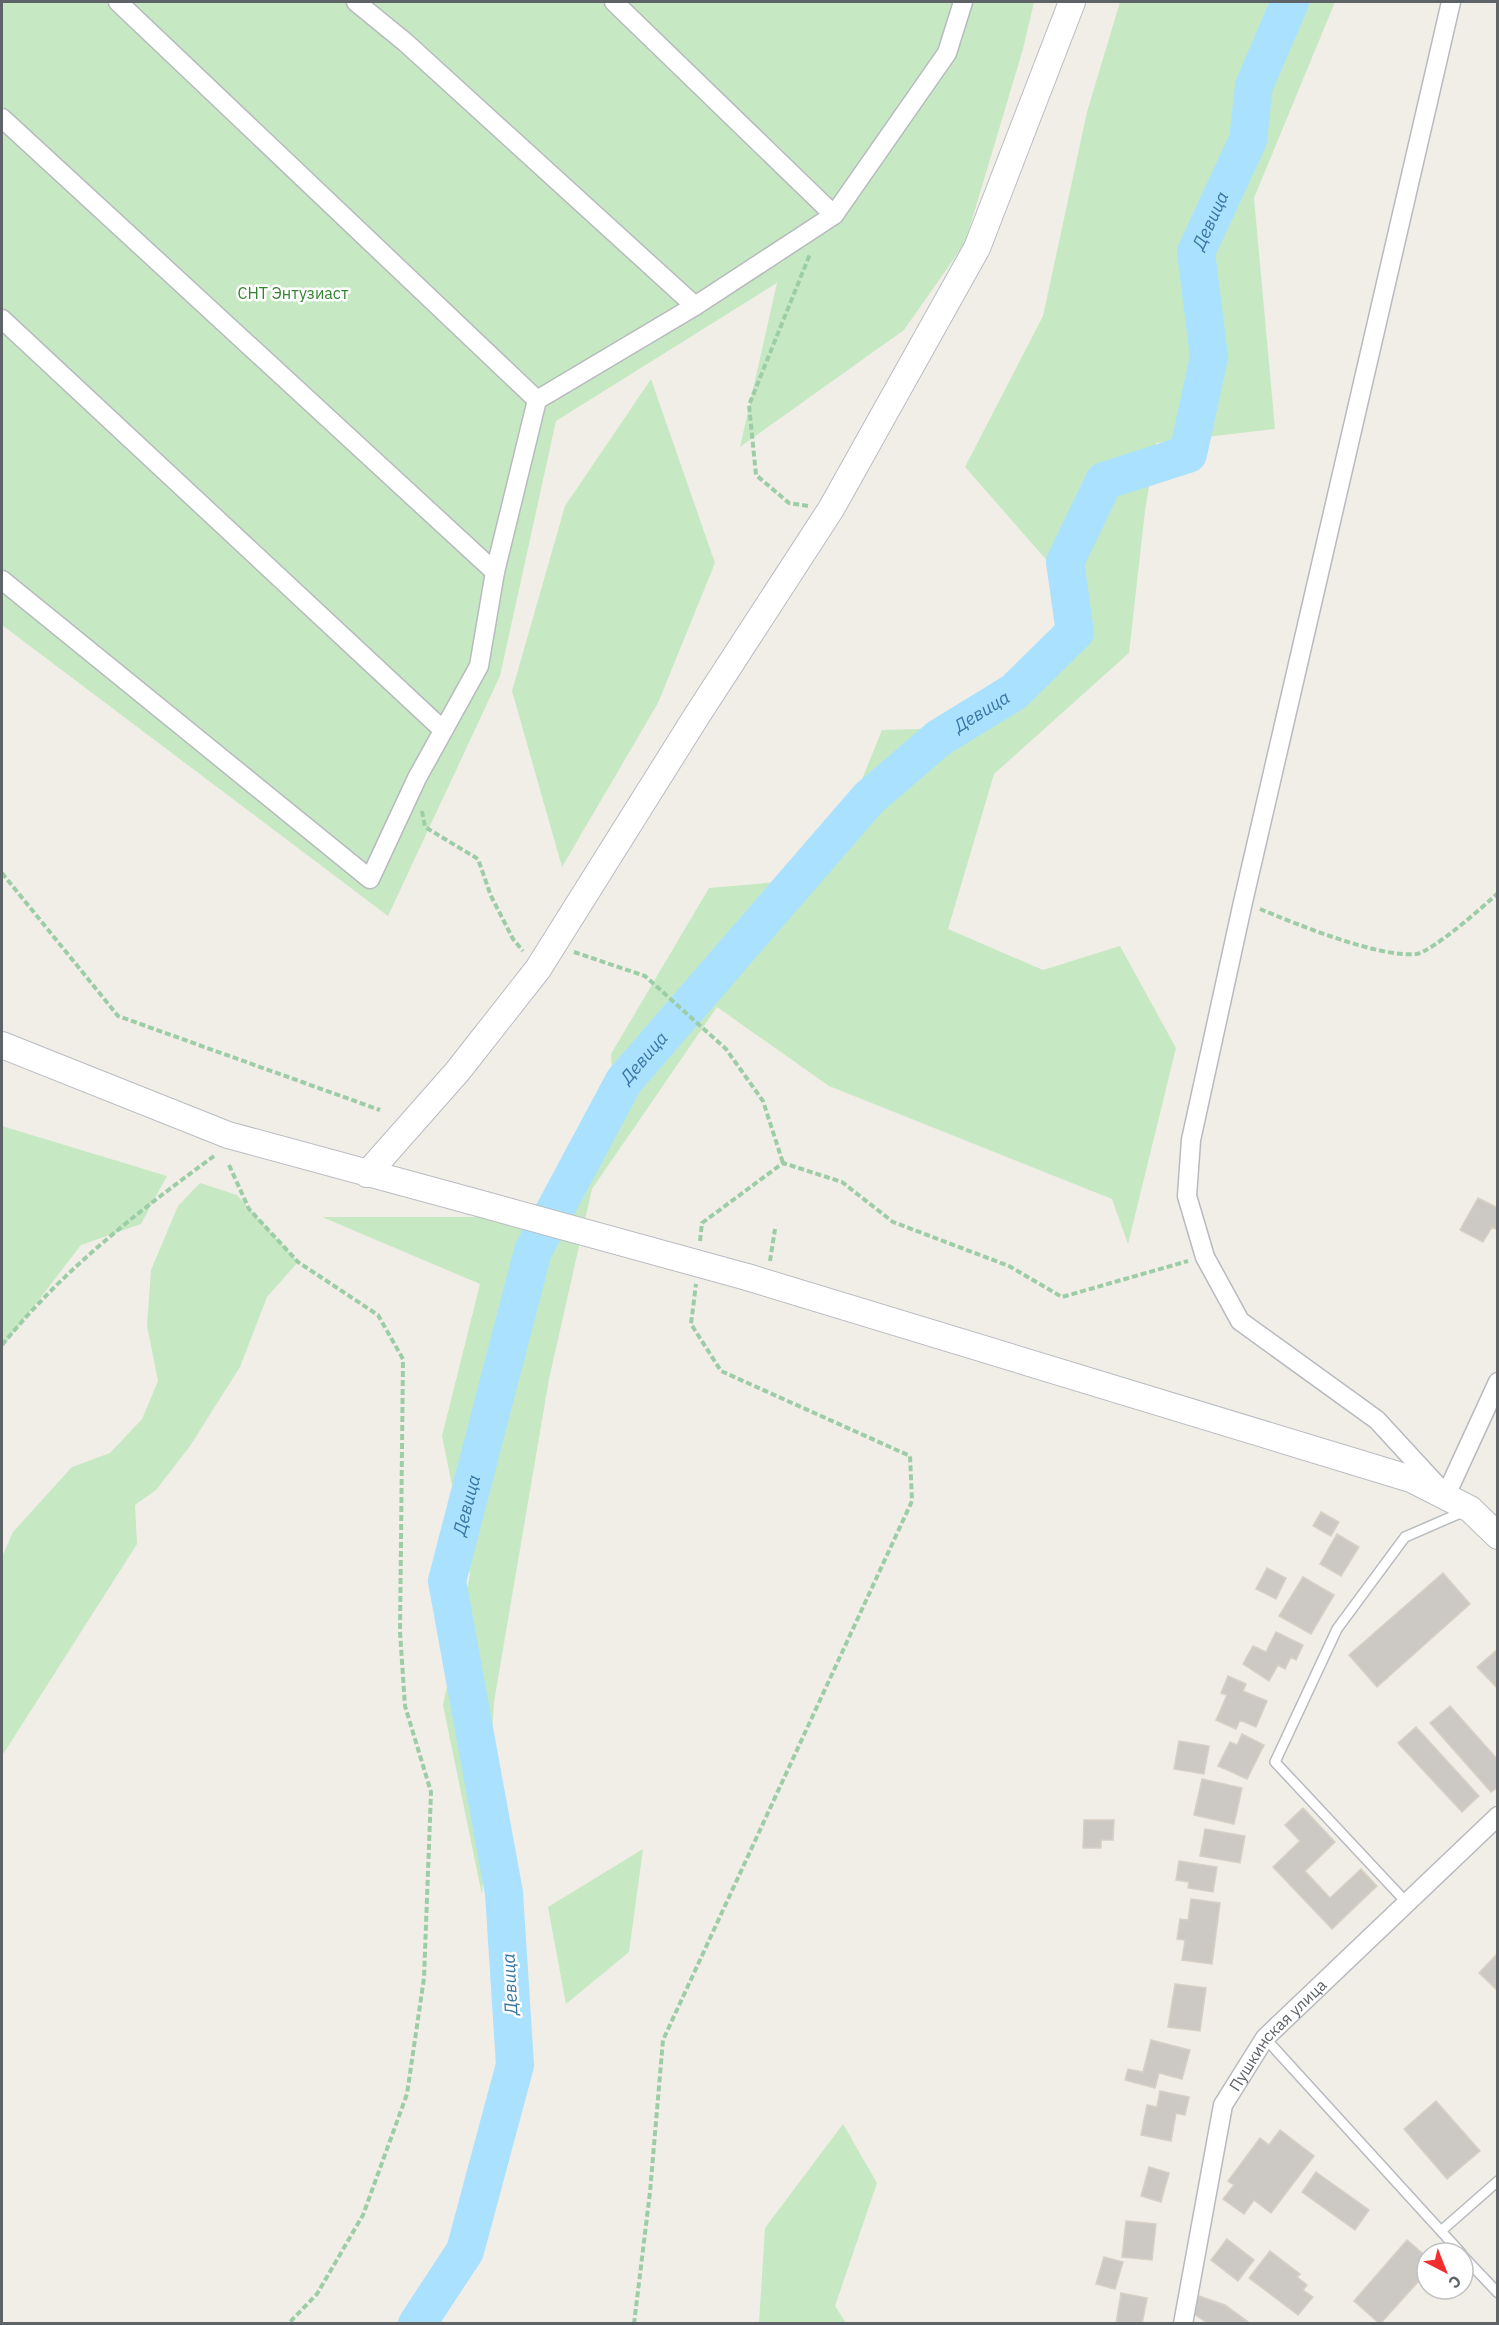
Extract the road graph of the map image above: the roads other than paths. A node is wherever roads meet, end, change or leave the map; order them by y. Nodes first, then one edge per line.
1 (118, 2) edge
2 (356, 2) edge
3 (614, 2) edge
4 (963, 2) edge
5 (1072, 2) edge
6 (1451, 2) edge
7 (2, 118) edge
8 (834, 215) junction
9 (695, 306) junction
10 (2, 319) edge
11 (537, 400) junction
12 (495, 572) junction
13 (2, 580) edge
14 (444, 730) junction
15 (2, 1045) edge
16 (367, 1174) junction
17 (1497, 1382) edge
18 (1446, 1495) junction
19 (1470, 1509) junction
20 (1497, 1536) edge
21 (1497, 1816) edge
22 (1407, 1903) junction
23 (1265, 2038) junction
24 (1497, 2181) edge
25 (1441, 2231) junction
26 (1450, 2241) edge
27 (1475, 2268) edge
28 (1497, 2293) edge
29 (1183, 2324) edge

1 - 11 street
2 - 9 street
3 - 8 street
4 - 8 street
5 - 16 street
6 - 18 street
7 - 12 street
8 - 9 street
9 - 11 street
10 - 14 street
11 - 12 street
12 - 14 street
13 - 14 street
15 - 16 street
16 - 18 street, bridge
17 - 18 street
18 - 19 street
19 - 20 street
19 - 22 lane
21 - 22 street, Пушкинская улица
22 - 23 street, Пушкинская улица
23 - 25 lane
23 - 29 street, Пушкинская улица
24 - 25 lane
25 - 26 lane
27 - 28 lane

